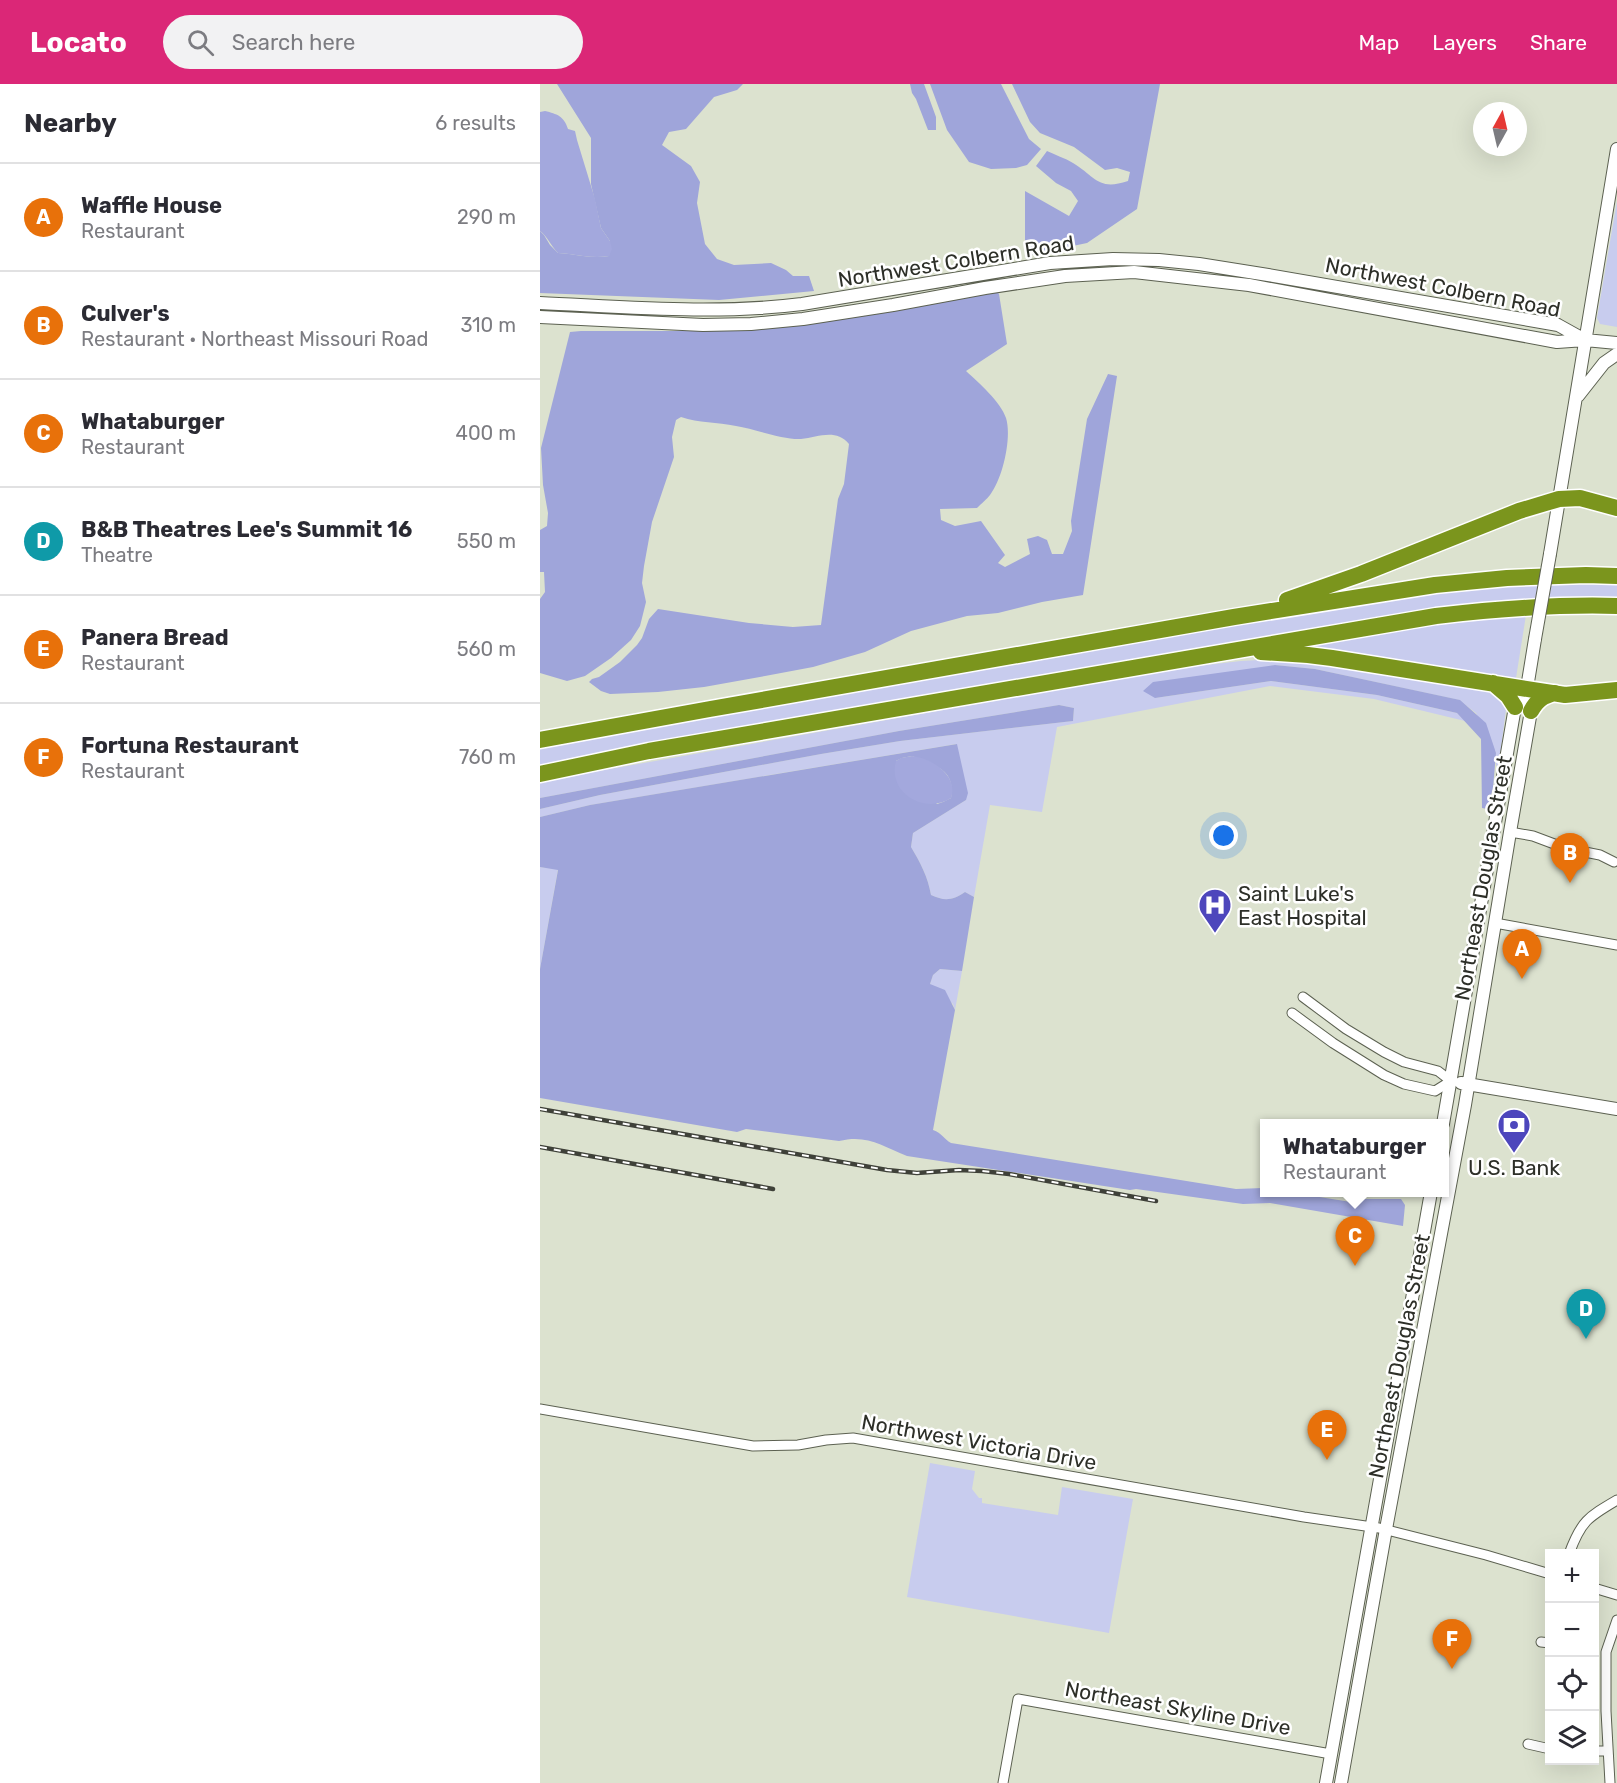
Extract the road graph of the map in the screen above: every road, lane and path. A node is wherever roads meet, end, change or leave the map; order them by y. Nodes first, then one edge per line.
1 (1617, 149) edge
2 (1160, 261) junction
3 (1159, 274) junction
4 (540, 303) edge
5 (540, 317) edge
6 (1585, 340) junction
7 (1617, 343) edge
8 (1617, 354) edge
9 (1576, 400) junction
10 (1559, 499) junction
11 (1617, 508) edge
12 (1617, 576) edge
13 (1617, 606) edge
14 (1234, 617) junction
15 (1200, 656) junction
16 (1492, 683) junction
17 (1527, 688) junction
18 (1617, 690) edge
19 (1554, 693) junction
20 (1523, 709) junction
21 (540, 740) edge
22 (540, 774) edge
23 (1510, 832) junction
24 (1614, 862) dead end
25 (1495, 923) junction
26 (1617, 945) edge
27 (1303, 997) dead end
28 (1292, 1013) dead end
29 (1451, 1081) junction
30 (1468, 1084) junction
31 (1617, 1109) edge
32 (1444, 1119) edge
33 (1449, 1196) edge
34 (1430, 1197) edge
35 (1449, 1197) edge
36 (540, 1409) edge
37 (1617, 1500) edge
38 (1372, 1527) junction
39 (1386, 1529) junction
40 (1571, 1549) edge
41 (1545, 1573) edge
42 (1599, 1590) edge
43 (1617, 1595) edge
44 (1617, 1620) edge
45 (1599, 1651) edge
46 (1606, 1653) junction
47 (1528, 1744) dead end
48 (1545, 1748) edge
49 (1599, 1751) edge
50 (1608, 1751) junction
51 (1332, 1754) junction
52 (1342, 1777) edge
53 (1003, 1783) edge
54 (1326, 1783) edge
55 (1610, 1783) edge

1 - 6 main road, Northeast Douglas Street
2 - 3 main road
2 - 4 main road, Northwest Colbern Road
2 - 6 main road, Northwest Colbern Road
3 - 5 main road, Northwest Colbern Road
3 - 6 main road, Northwest Colbern Road
6 - 7 main road, Northwest Colbern Road
6 - 9 main road, Northeast Douglas Street
8 - 9 main road
9 - 10 main road, Northeast Douglas Street
10 - 11 highway
10 - 14 highway
10 - 17 main road, Northeast Douglas Street, bridge
12 - 14 highway
13 - 15 highway
14 - 21 highway
15 - 16 highway
15 - 22 highway
16 - 17 highway
16 - 20 highway
17 - 19 highway
17 - 20 main road, Northeast Douglas Street
18 - 19 highway
19 - 20 highway
20 - 23 main road, Northeast Douglas Street
20 - 29 main road, Northeast Douglas Street
23 - 24 street
23 - 25 main road, Northeast Douglas Street
25 - 26 street
25 - 30 main road, Northeast Douglas Street
27 - 29 street
28 - 29 street
29 - 30 main road
29 - 32 main road, Northeast Douglas Street
30 - 31 main road
30 - 33 main road, Northeast Douglas Street
34 - 38 main road, Northeast Douglas Street
35 - 39 main road, Northeast Douglas Street
36 - 38 street, Northwest Victoria Drive
37 - 40 street
38 - 39 street, Northwest Victoria Drive
38 - 51 main road, Northeast Douglas Street
39 - 41 street, Northwest Victoria Drive
39 - 52 main road, Northeast Douglas Street
42 - 43 street
44 - 46 street
45 - 46 street
46 - 50 street
47 - 48 street
49 - 50 street
50 - 55 street
51 - 52 main road
51 - 53 street, Northeast Skyline Drive
51 - 54 main road, Northeast Douglas Street

